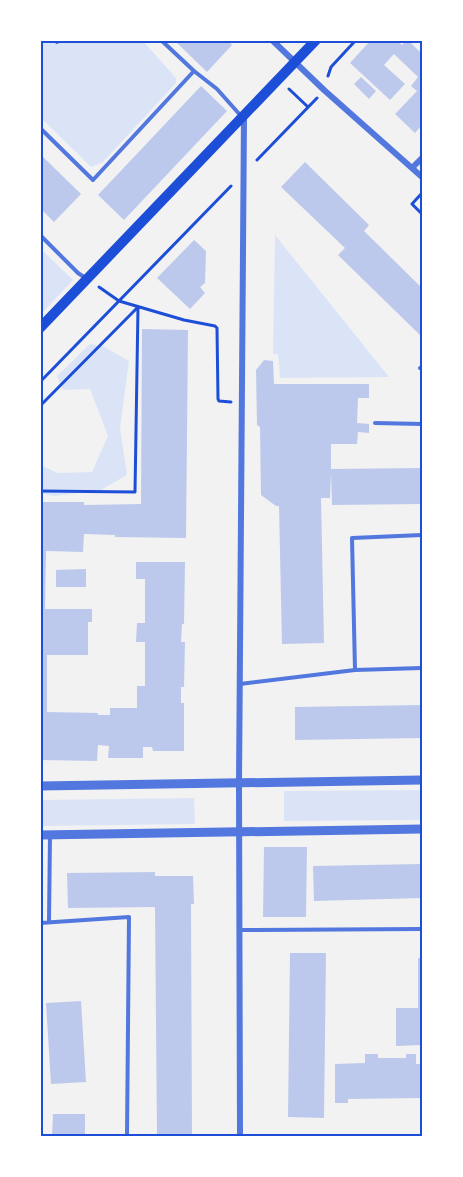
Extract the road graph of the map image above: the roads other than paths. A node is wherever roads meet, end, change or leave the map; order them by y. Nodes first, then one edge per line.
1 (162, 40) edge
2 (272, 40) edge
3 (316, 40) edge
4 (295, 62) junction
5 (194, 71) junction
6 (243, 117) junction
7 (40, 128) edge
8 (423, 158) edge
9 (412, 168) junction
10 (423, 177) edge
11 (40, 235) edge
12 (88, 279) junction
13 (40, 328) edge
14 (375, 423) dead end
15 (423, 424) edge
16 (423, 535) edge
17 (423, 668) edge
18 (355, 670) junction
19 (240, 684) junction
20 (423, 780) edge
21 (238, 783) junction
22 (40, 786) edge
23 (423, 829) edge
24 (239, 832) junction
25 (45, 835) edge
26 (49, 921) junction
27 (40, 923) edge
28 (423, 929) edge
29 (239, 930) junction
30 (127, 1137) edge
31 (240, 1137) edge

1 - 5 lane
2 - 4 street
3 - 4 main road
4 - 6 main road
4 - 9 street
5 - 6 lane
5 - 7 lane
6 - 12 main road
6 - 19 street
8 - 9 street
9 - 10 street
11 - 12 lane
12 - 13 main road
14 - 15 lane
16 - 18 lane
17 - 18 lane
18 - 19 lane
19 - 21 street
20 - 21 street
21 - 22 street
21 - 24 street
23 - 24 street
24 - 25 street
24 - 29 street
25 - 26 lane
26 - 27 lane
26 - 30 lane
28 - 29 lane
29 - 31 street

